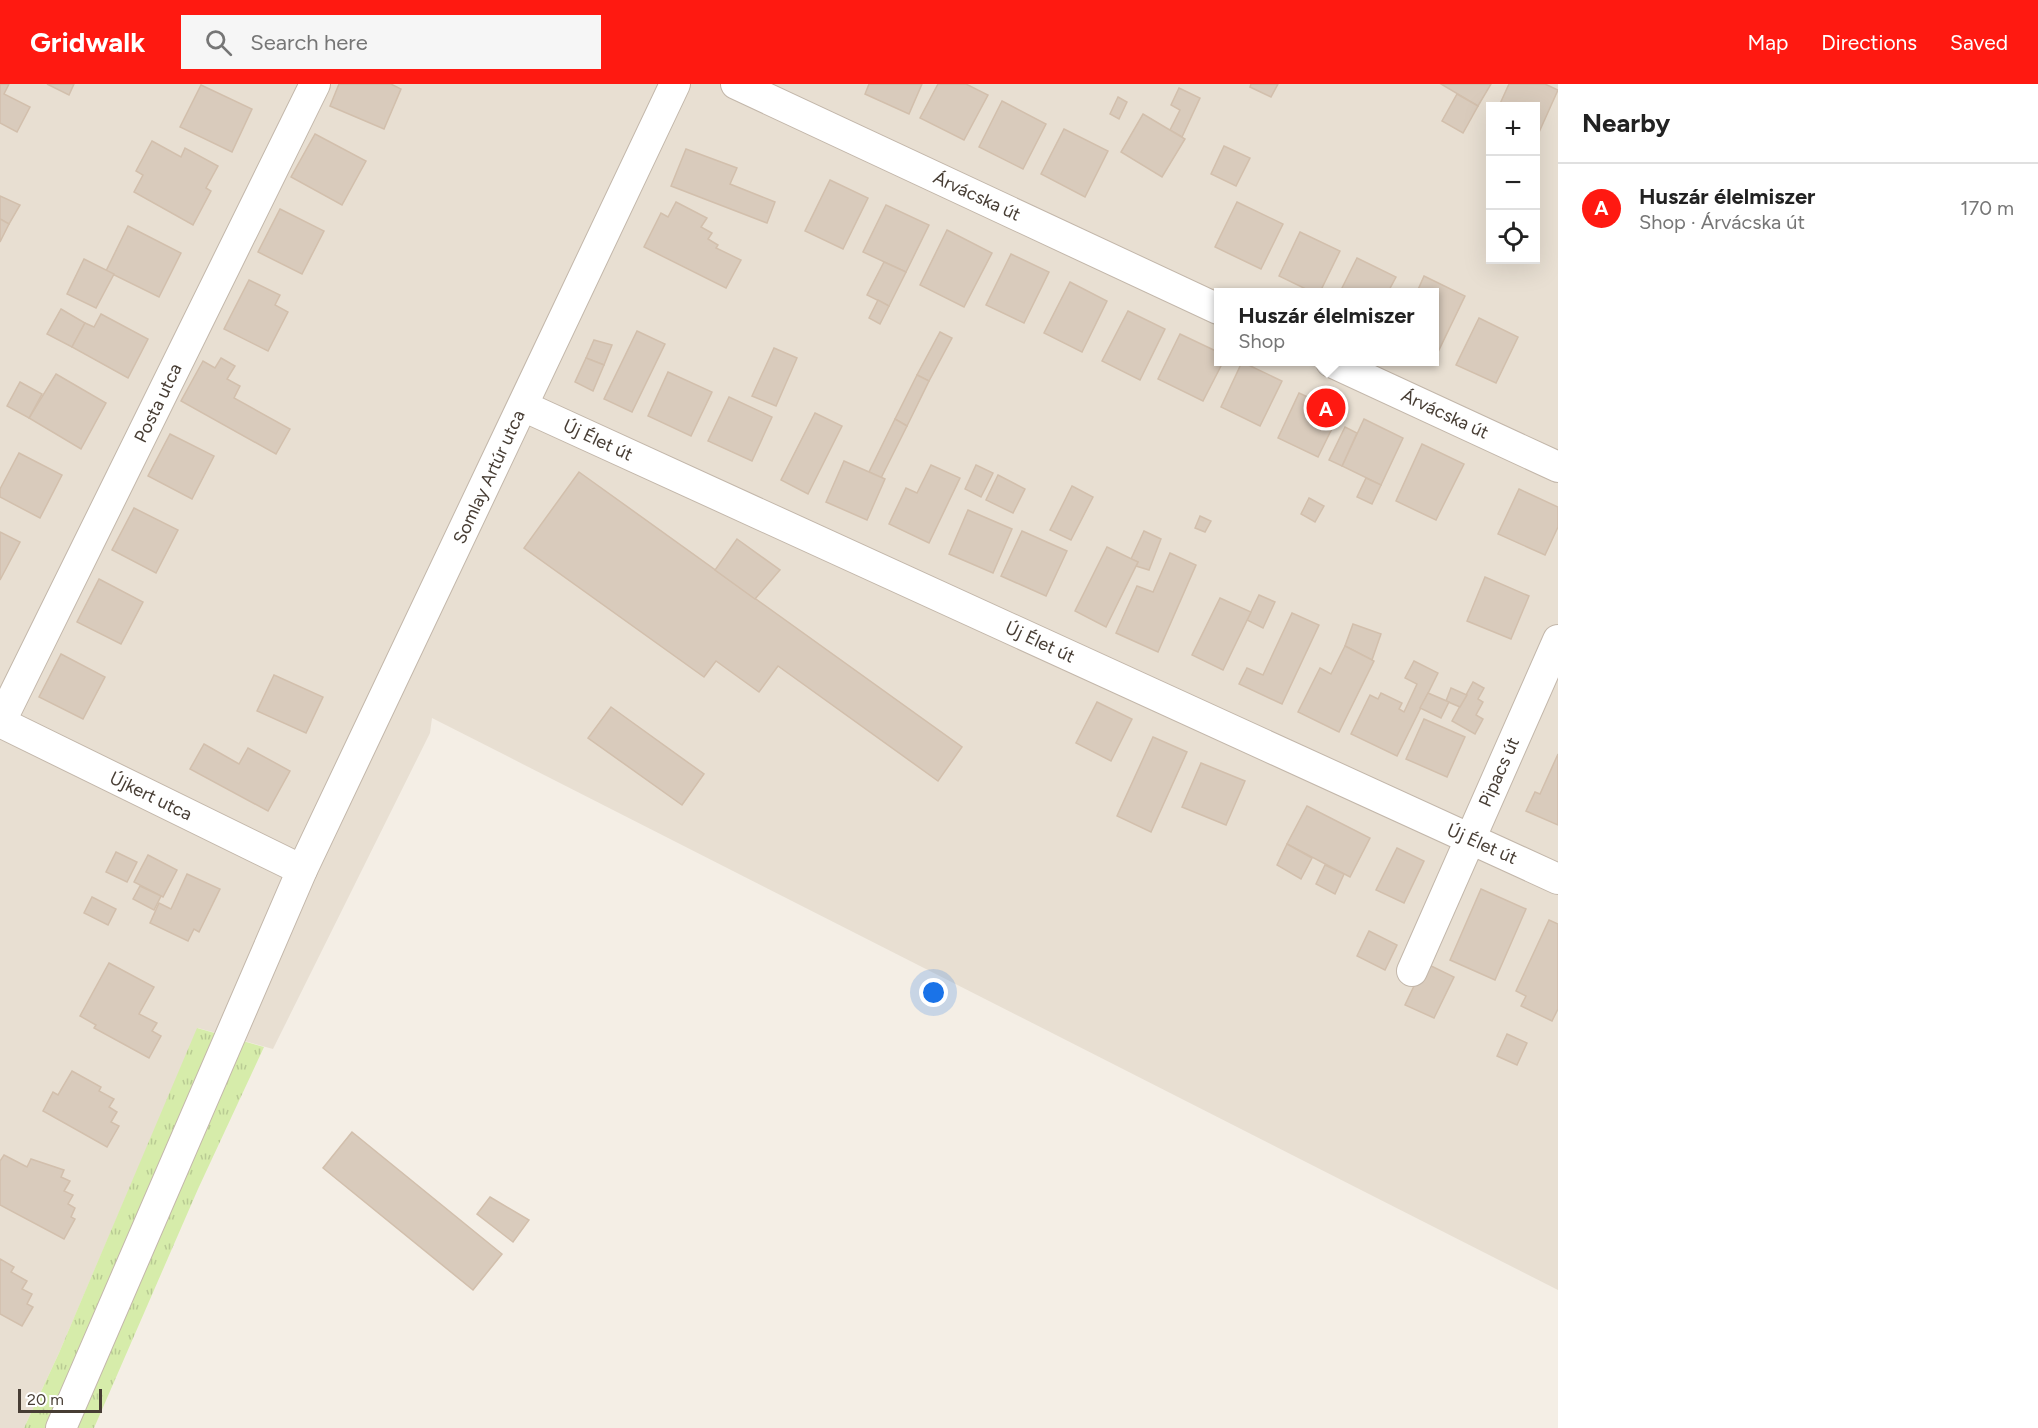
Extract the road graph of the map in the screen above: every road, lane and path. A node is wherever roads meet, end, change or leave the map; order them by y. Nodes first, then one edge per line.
1 (315, 84) edge
2 (675, 84) edge
3 (736, 84) edge
4 (1214, 307) edge
5 (1340, 366) edge
6 (523, 406) junction
7 (1558, 467) edge
8 (1558, 640) edge
9 (0, 722) edge
10 (1469, 838) junction
11 (302, 870) junction
12 (1558, 879) edge
13 (1412, 971) dead end
14 (61, 1428) edge

1 - 9 street, Posta utca
2 - 6 street, Somlay Artúr utca
3 - 4 street, Árvácska út
5 - 7 street, Árvácska út
6 - 10 street, Új Élet út
6 - 11 street, Somlay Artúr utca
8 - 10 street, Pipacs út
9 - 11 street, Újkert utca
10 - 12 street, Új Élet út
10 - 13 street, Pipacs út
11 - 14 street, Somlay Artúr utca

